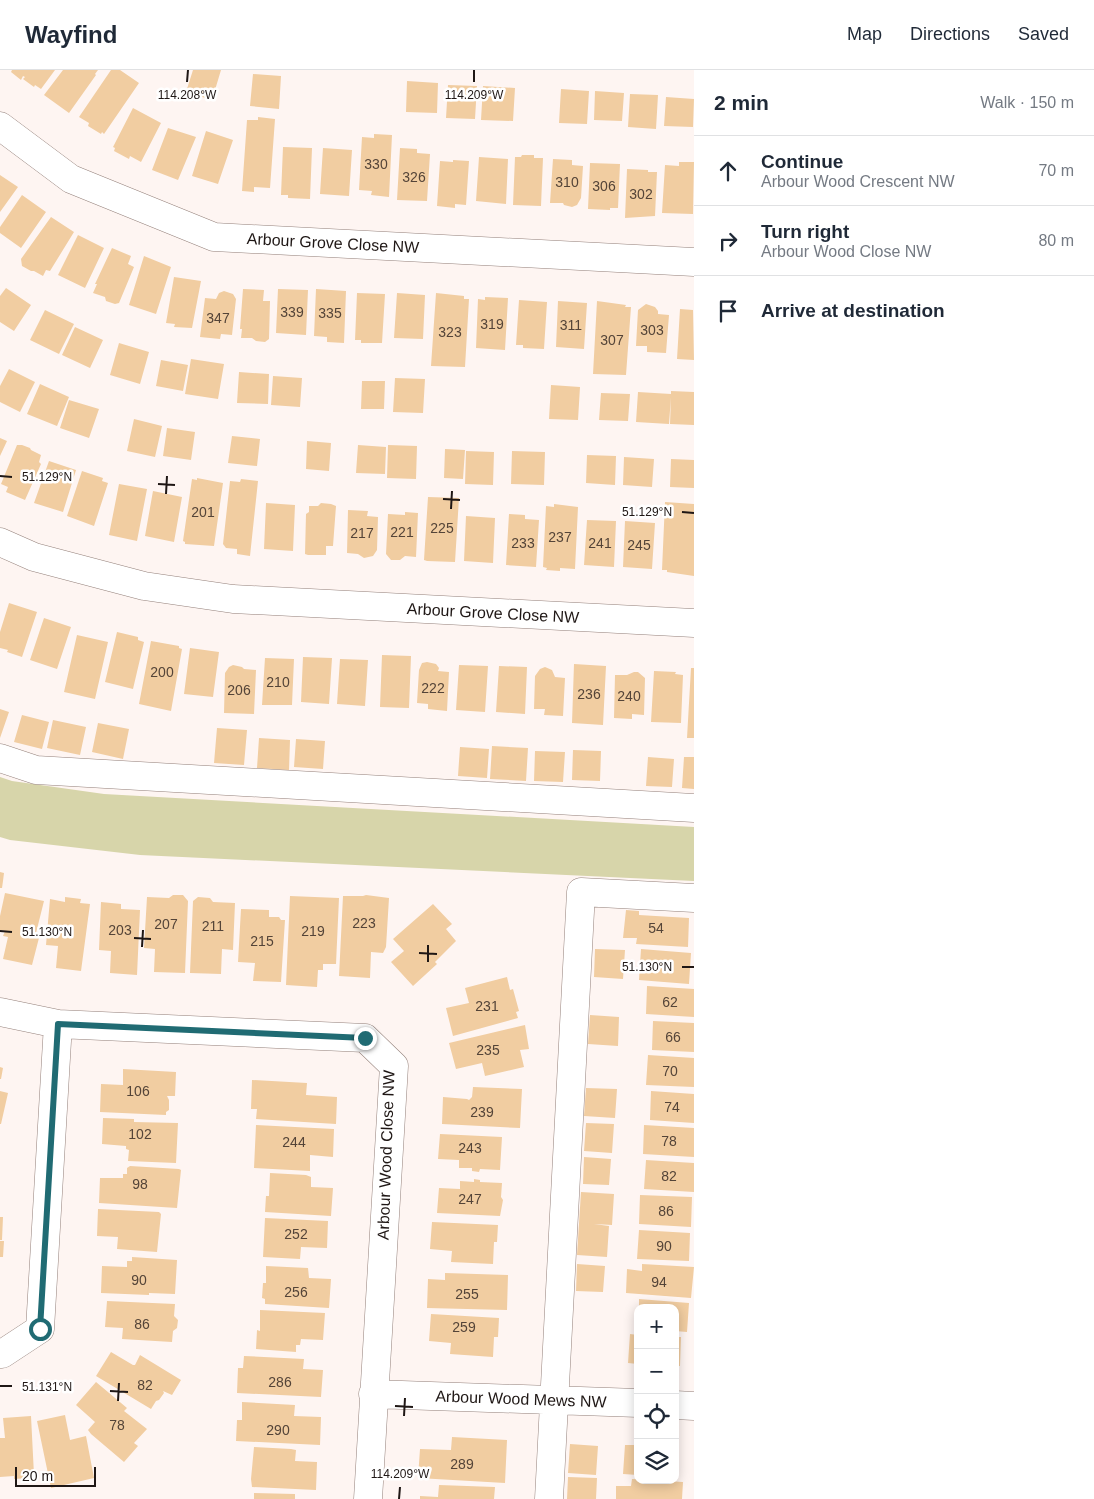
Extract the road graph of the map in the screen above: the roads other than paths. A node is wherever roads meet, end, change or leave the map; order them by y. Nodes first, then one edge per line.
1 (0, 126) edge
2 (694, 262) edge
3 (0, 542) edge
4 (694, 623) edge
5 (0, 758) edge
6 (694, 808) edge
7 (694, 898) edge
8 (0, 1012) edge
9 (58, 1024) junction
10 (0, 1354) edge
11 (373, 1394) junction
12 (555, 1399) junction
13 (634, 1403) edge
14 (679, 1405) edge
15 (694, 1406) edge
16 (368, 1499) edge
17 (549, 1499) edge

1 - 2 street, Arbour Grove Close NW
3 - 4 street, Arbour Grove Close NW
5 - 6 street
7 - 12 street
8 - 9 street, Arbour Wood Close NW
9 - 10 street
9 - 11 street, Arbour Wood Close NW
11 - 12 street, Arbour Wood Mews NW
11 - 16 street, Arbour Wood Close NW
12 - 13 street, Arbour Wood Mews NW
12 - 17 street
14 - 15 street

